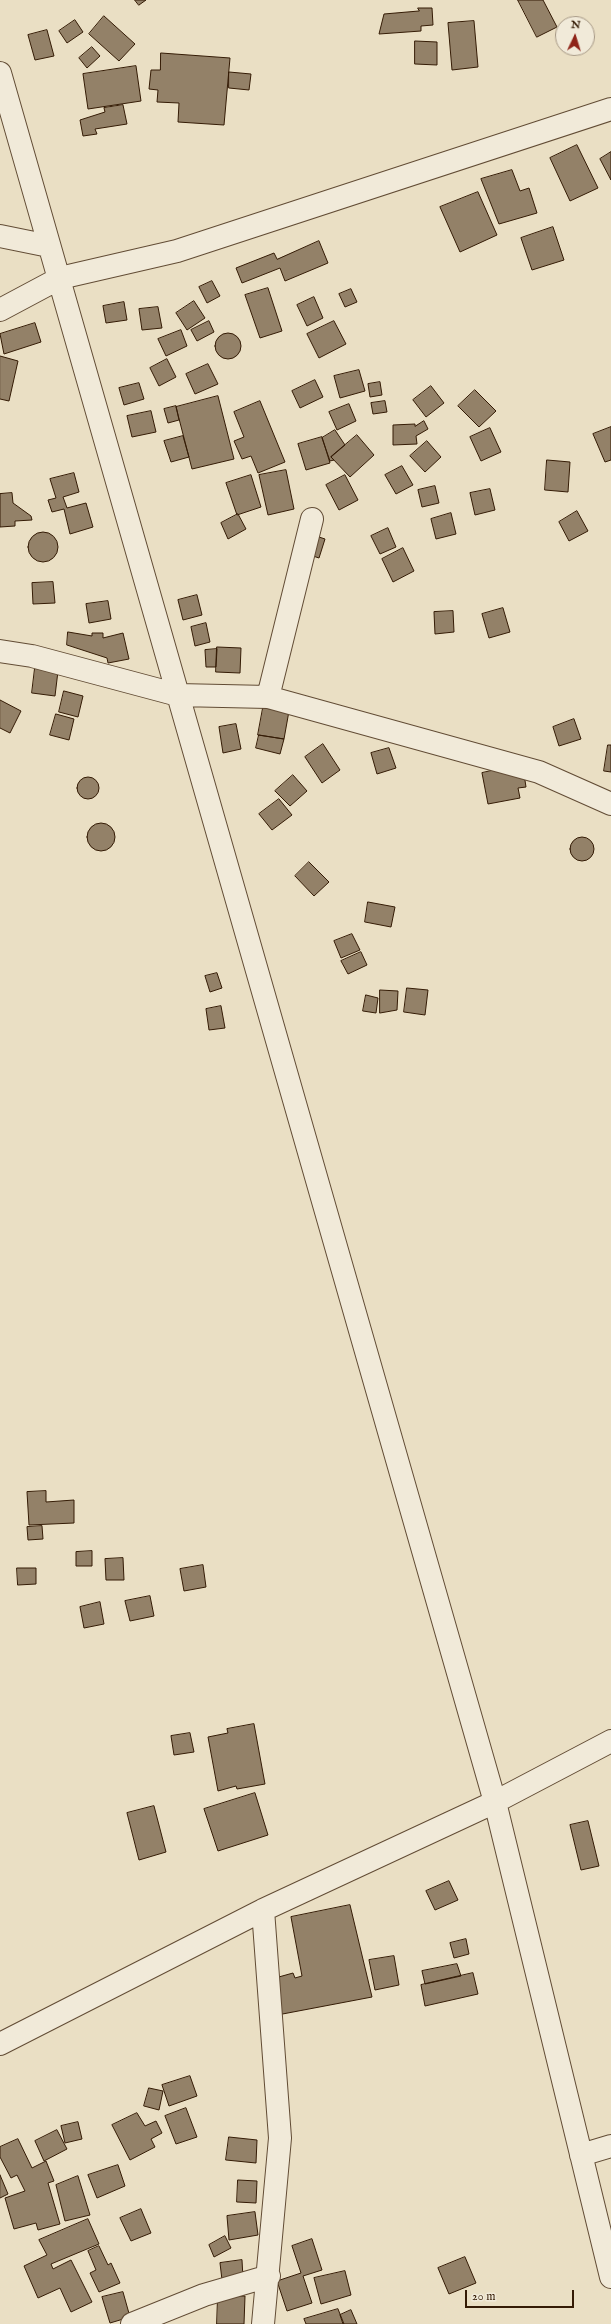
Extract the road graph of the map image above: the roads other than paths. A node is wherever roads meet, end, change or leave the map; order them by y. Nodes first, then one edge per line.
1 (0, 73) edge
2 (611, 109) edge
3 (0, 236) edge
4 (49, 246) junction
5 (60, 278) junction
6 (0, 310) edge
7 (312, 519) dead end
8 (0, 651) edge
9 (178, 695) junction
10 (268, 697) junction
11 (611, 804) edge
12 (611, 1741) edge
13 (495, 1802) junction
14 (263, 1910) junction
15 (0, 2044) edge
16 (611, 2146) edge
17 (581, 2155) junction
18 (269, 2276) junction
19 (611, 2277) edge
20 (132, 2324) edge
21 (263, 2324) edge

1 - 4 street
2 - 5 street
3 - 4 street
4 - 5 street
5 - 6 street
5 - 9 street
7 - 10 street
8 - 9 street
9 - 10 street
9 - 13 street
10 - 11 street
12 - 13 street
13 - 14 street
13 - 17 street
14 - 15 street
14 - 18 street
16 - 17 street
17 - 19 street
18 - 20 street
18 - 21 street

